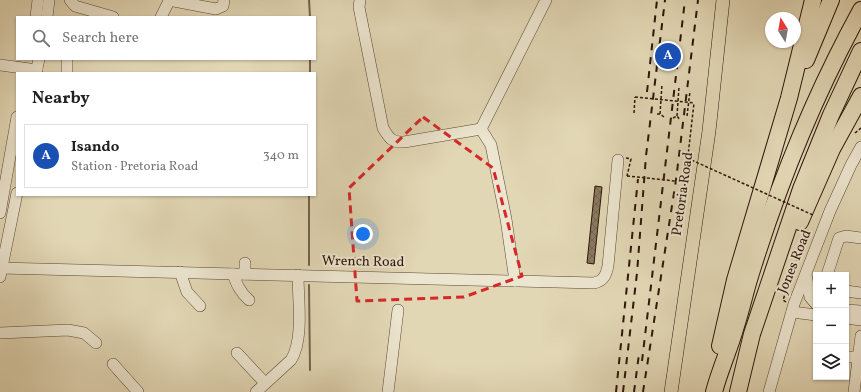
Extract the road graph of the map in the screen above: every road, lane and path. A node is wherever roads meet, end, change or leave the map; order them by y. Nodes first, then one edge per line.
1 (38, 0) edge
2 (49, 0) edge
3 (70, 0) edge
4 (224, 0) edge
5 (360, 0) edge
6 (546, 0) edge
7 (723, 0) edge
8 (813, 0) edge
9 (831, 0) edge
10 (861, 10) edge
11 (39, 16) edge
12 (40, 16) edge
13 (110, 16) edge
14 (162, 16) edge
15 (861, 51) edge
16 (67, 60) edge
17 (0, 65) edge
18 (25, 67) edge
19 (37, 67) edge
20 (67, 72) edge
21 (662, 84) dead end
22 (679, 87) dead end
23 (690, 91) dead end
24 (861, 96) edge
25 (789, 98) junction
26 (661, 100) junction
27 (677, 102) junction
28 (688, 102) junction
29 (634, 113) dead end
30 (657, 114) dead end
31 (660, 114) junction
32 (664, 116) dead end
33 (677, 116) junction
34 (687, 116) dead end
35 (673, 118) dead end
36 (680, 120) dead end
37 (16, 123) edge
38 (481, 129) junction
39 (861, 147) edge
40 (687, 158) junction
41 (618, 160) dead end
42 (630, 160) dead end
43 (685, 182) junction
44 (16, 196) edge
45 (684, 202) dead end
46 (0, 213) edge
47 (813, 215) dead end
48 (861, 238) edge
49 (777, 258) junction
50 (241, 270) junction
51 (1, 271) edge
52 (180, 272) junction
53 (828, 272) edge
54 (806, 273) junction
55 (298, 275) junction
56 (515, 281) junction
57 (849, 291) edge
58 (861, 293) edge
59 (249, 300) dead end
60 (813, 301) edge
61 (813, 305) edge
62 (200, 306) dead end
63 (793, 308) junction
64 (398, 310) dead end
65 (849, 310) edge
66 (861, 311) edge
67 (813, 314) edge
68 (849, 318) edge
69 (861, 320) edge
70 (0, 332) edge
71 (861, 336) edge
72 (96, 343) dead end
73 (237, 353) dead end
74 (849, 357) edge
75 (859, 357) junction
76 (113, 364) dead end
77 (718, 376) junction
78 (265, 383) junction
79 (138, 392) edge
80 (256, 392) edge
81 (388, 392) edge
82 (671, 392) edge
83 (714, 392) edge
84 (738, 392) edge
85 (770, 392) edge
86 (854, 392) edge

1 - 11 street
2 - 12 street
3 - 13 street
4 - 14 street
5 - 38 street
6 - 38 street
7 - 82 main road, Pretoria Road
8 - 25 highway
9 - 25 highway
10 - 77 highway
15 - 49 highway
16 - 20 street
17 - 18 street
18 - 19 street
21 - 26 path
22 - 27 path
23 - 28 path
24 - 49 highway
25 - 77 highway
26 - 27 path, bridge
26 - 29 path, bridge
26 - 31 path
27 - 28 path, bridge
27 - 33 path
28 - 34 path
28 - 40 path, bridge
30 - 31 path
31 - 32 path
33 - 35 path
33 - 36 path
37 - 46 street
38 - 56 street
39 - 54 street, Jones Road
40 - 43 path
40 - 47 path, bridge
41 - 56 street, Wrench Road
42 - 43 path, bridge
43 - 45 path
44 - 51 street
48 - 53 street
49 - 84 highway
50 - 52 street, Wrench Road
50 - 55 street, Wrench Road
50 - 59 street
51 - 52 street, Wrench Road
52 - 62 street
54 - 60 street
54 - 63 street, Jones Road
55 - 56 street, Wrench Road
55 - 78 street
57 - 58 street
61 - 63 street
63 - 67 street
63 - 85 street, Jones Road
64 - 81 street
65 - 66 street
68 - 69 street
70 - 72 street
71 - 75 street
73 - 78 street
74 - 75 street
75 - 86 street
76 - 79 street
77 - 83 highway
78 - 80 street

